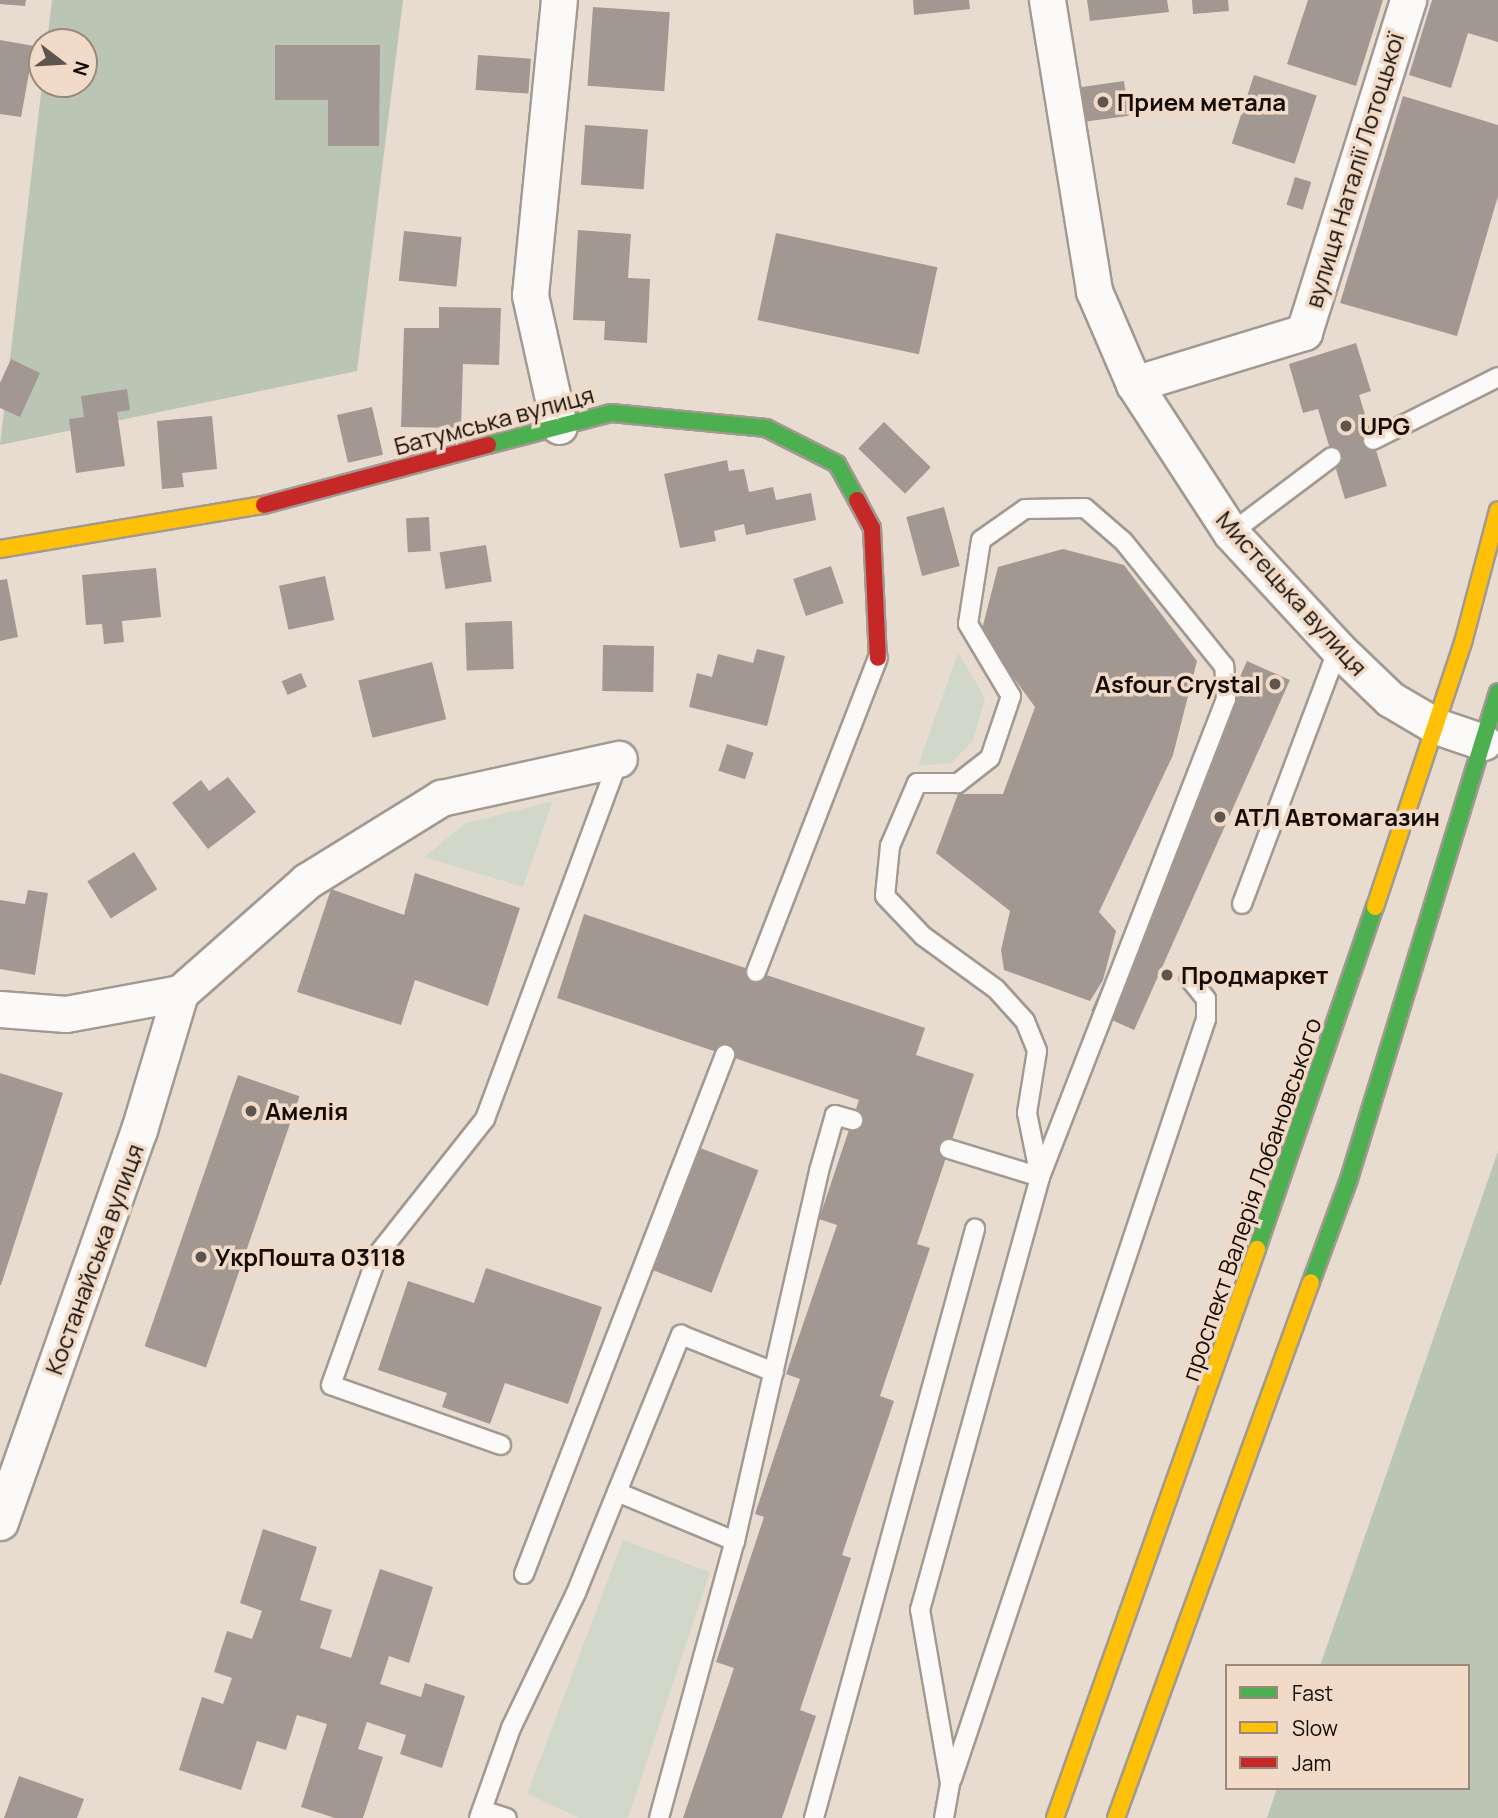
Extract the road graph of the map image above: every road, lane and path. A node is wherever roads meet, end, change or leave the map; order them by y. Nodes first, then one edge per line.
1 (559, 0) edge
2 (1047, 0) edge
3 (1408, 0) edge
4 (1498, 377) edge
5 (1134, 384) junction
6 (559, 426) junction
7 (1374, 440) dead end
8 (1332, 457) dead end
9 (1498, 510) edge
10 (1231, 533) junction
11 (0, 549) edge
12 (1338, 649) junction
13 (878, 658) joint
14 (1498, 692) edge
15 (1436, 726) junction
16 (1483, 742) junction
17 (619, 759) joint
18 (1242, 904) dead end
19 (756, 972) dead end
20 (1190, 979) dead end
21 (180, 993) junction
22 (0, 1009) edge
23 (725, 1055) dead end
24 (853, 1120) dead end
25 (949, 1149) dead end
26 (1040, 1177) junction
27 (975, 1229) dead end
28 (774, 1373) junction
29 (501, 1445) dead end
30 (617, 1492) junction
31 (0, 1522) edge
32 (735, 1541) junction
33 (524, 1574) dead end
34 (950, 1783) junction
35 (481, 1814) edge
36 (507, 1818) edge
37 (659, 1818) edge
38 (814, 1818) edge
39 (944, 1818) edge
40 (1055, 1818) edge
41 (1116, 1818) edge

1 - 6 street
2 - 5 street, Мистецька вулиця
3 - 5 street, вулиця Наталії Лотоцької
4 - 7 lane
5 - 10 street, Мистецька вулиця
6 - 11 main road, Батумська вулиця
6 - 13 main road, Батумська вулиця
8 - 10 lane
9 - 15 main road, проспект Валерія Лобановського
10 - 12 street, Мистецька вулиця
12 - 15 street, Мистецька вулиця
12 - 18 lane
13 - 19 lane
14 - 16 main road
15 - 16 street, Мистецька вулиця
15 - 40 main road, проспект Валерія Лобановського
16 - 41 main road
17 - 21 street
17 - 29 lane
20 - 34 lane
21 - 22 street
21 - 31 street, Костанайська вулиця
23 - 33 lane
24 - 28 lane
25 - 26 lane
26 - 26 lane
26 - 34 lane
27 - 38 lane
28 - 30 lane
28 - 32 lane
30 - 32 lane
30 - 35 lane
32 - 37 lane
34 - 39 lane
35 - 36 lane

